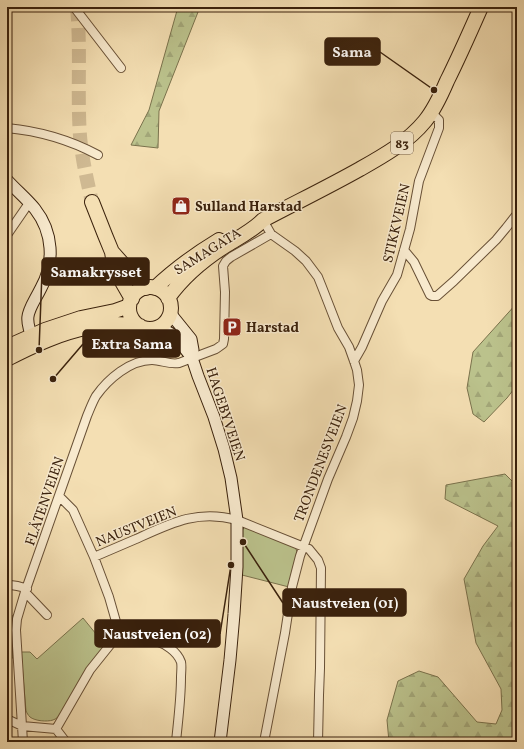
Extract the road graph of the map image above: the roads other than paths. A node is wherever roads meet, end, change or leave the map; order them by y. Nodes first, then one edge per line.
1 (74, 7) edge
2 (481, 7) edge
3 (121, 68) dead end
4 (431, 112) junction
5 (7, 128) edge
6 (98, 155) dead end
7 (7, 180) edge
8 (92, 202) tunnel mouth
9 (29, 203) junction
10 (517, 214) edge
11 (263, 220) junction
12 (271, 234) junction
13 (7, 235) edge
14 (404, 250) junction
15 (112, 252) junction
16 (150, 288) junction
17 (168, 298) junction
18 (130, 302) junction
19 (170, 313) junction
20 (140, 326) junction
21 (159, 327) junction
22 (33, 340) junction
23 (7, 347) edge
24 (192, 358) junction
25 (7, 359) edge
26 (354, 361) junction
27 (59, 496) junction
28 (237, 520) junction
29 (303, 547) junction
30 (94, 557) junction
31 (7, 585) edge
32 (26, 590) junction
33 (47, 615) dead end
34 (117, 634) junction
35 (7, 719) edge
36 (22, 726) junction
37 (56, 729) junction
38 (23, 742) edge
39 (66, 742) edge
40 (176, 742) edge
41 (220, 742) edge
42 (264, 742) edge
43 (318, 742) edge

1 - 3 street
2 - 4 highway, SAMAGATA / 83
4 - 11 highway, SAMAGATA / 83
4 - 14 street, STIKKVEIEN
5 - 6 street
7 - 9 main road
8 - 15 highway
9 - 13 street
9 - 22 main road
10 - 14 street
11 - 12 street, TRONDENESVEIEN
11 - 16 highway, SAMAGATA / 83
11 - 17 highway, SAMAGATA / 83
12 - 24 street, FLÅTENVEIEN
12 - 26 street, TRONDENESVEIEN
14 - 26 street, STIKKVEIEN
15 - 16 highway
15 - 18 highway
16 - 17 highway
16 - 18 highway, 83
17 - 19 highway
18 - 20 highway
18 - 22 highway, 83
19 - 21 highway
19 - 24 main road, HAGEBYVEIEN
20 - 21 highway, 83
20 - 22 highway, 83
21 - 24 main road, HAGEBYVEIEN
22 - 23 highway, 83
22 - 25 highway, 83
24 - 27 street, FLÅTENVEIEN
24 - 28 main road, HAGEBYVEIEN
26 - 29 street, TRONDENESVEIEN
27 - 30 street
27 - 32 street, FLÅTENVEIEN
28 - 29 street, NAUSTVEIEN
28 - 30 street, NAUSTVEIEN
28 - 41 main road, HAGEBYVEIEN
29 - 42 street, TRONDENESVEIEN
29 - 43 street, NAUSTVEIEN
30 - 34 street
31 - 32 street
32 - 33 street
32 - 36 street, FLÅTENVEIEN
34 - 37 street
34 - 40 street
35 - 36 street
36 - 37 street
36 - 38 street, FLÅTENVEIEN
37 - 39 street

